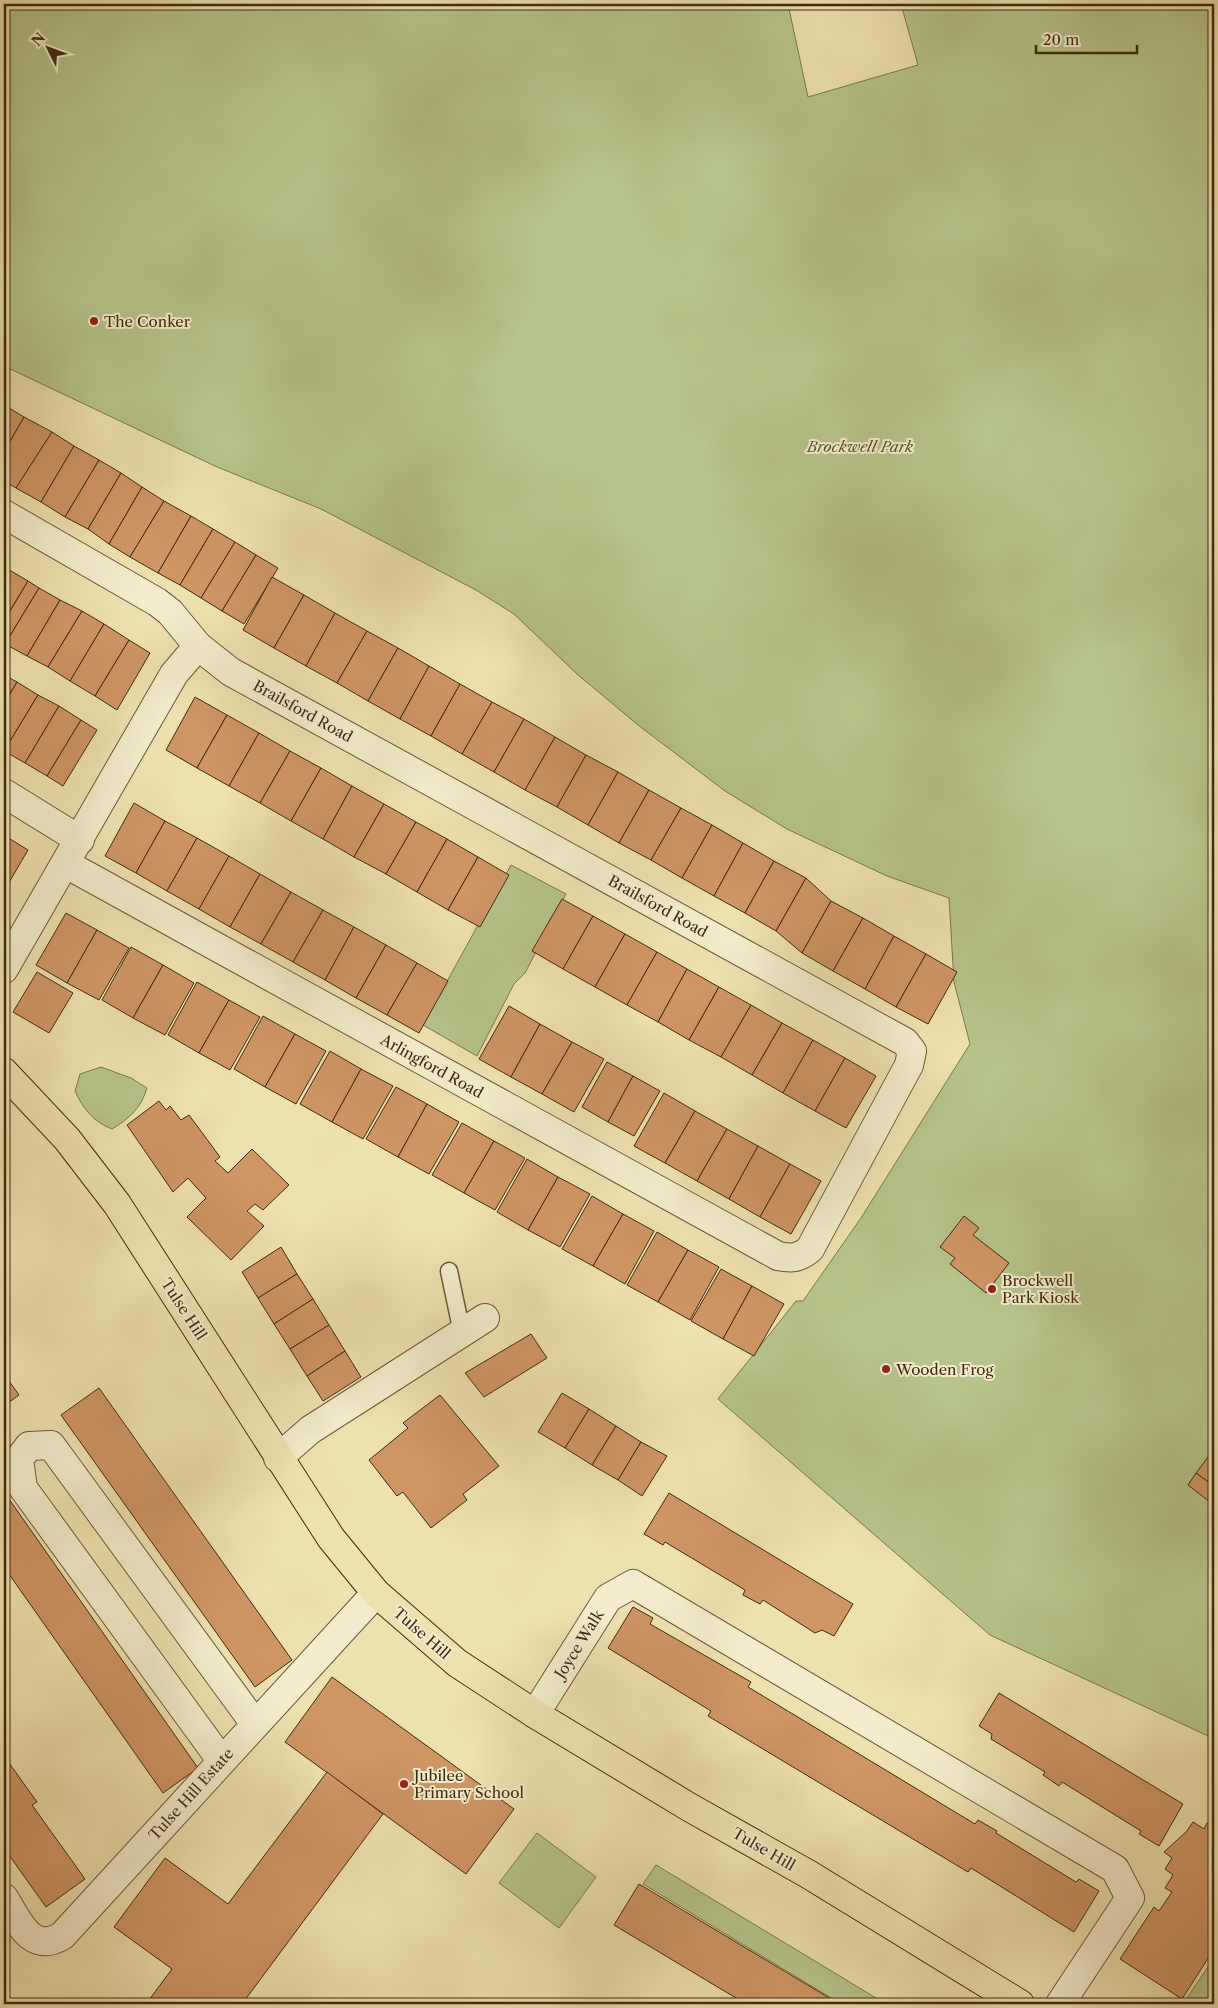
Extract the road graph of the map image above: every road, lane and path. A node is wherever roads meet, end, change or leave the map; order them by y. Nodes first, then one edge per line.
1 (4, 514) edge
2 (198, 646) junction
3 (4, 793) edge
4 (80, 840) junction
5 (66, 864) junction
6 (4, 969) edge
7 (4, 1072) edge
8 (801, 1257) joint
9 (449, 1271) dead end
10 (485, 1318) dead end
11 (462, 1333) junction
12 (278, 1458) junction
13 (376, 1593) junction
14 (535, 1714) junction
15 (255, 1724) junction
16 (221, 1760) junction
17 (4, 1898) edge
18 (1020, 2004) edge
19 (1060, 2004) edge

1 - 2 street, Brailsford Road
2 - 4 street
2 - 8 street, Brailsford Road
3 - 4 street
4 - 5 street
5 - 6 street
5 - 8 street, Arlingford Road
7 - 12 main road, Tulse Hill
9 - 11 lane
10 - 11 street
11 - 12 street
12 - 13 main road, Tulse Hill
13 - 14 main road, Tulse Hill
13 - 15 street, Tulse Hill Estate
14 - 18 main road, Tulse Hill
14 - 19 street, Joyce Walk
15 - 16 street, Tulse Hill Estate
15 - 16 street
16 - 17 street, Tulse Hill Estate

